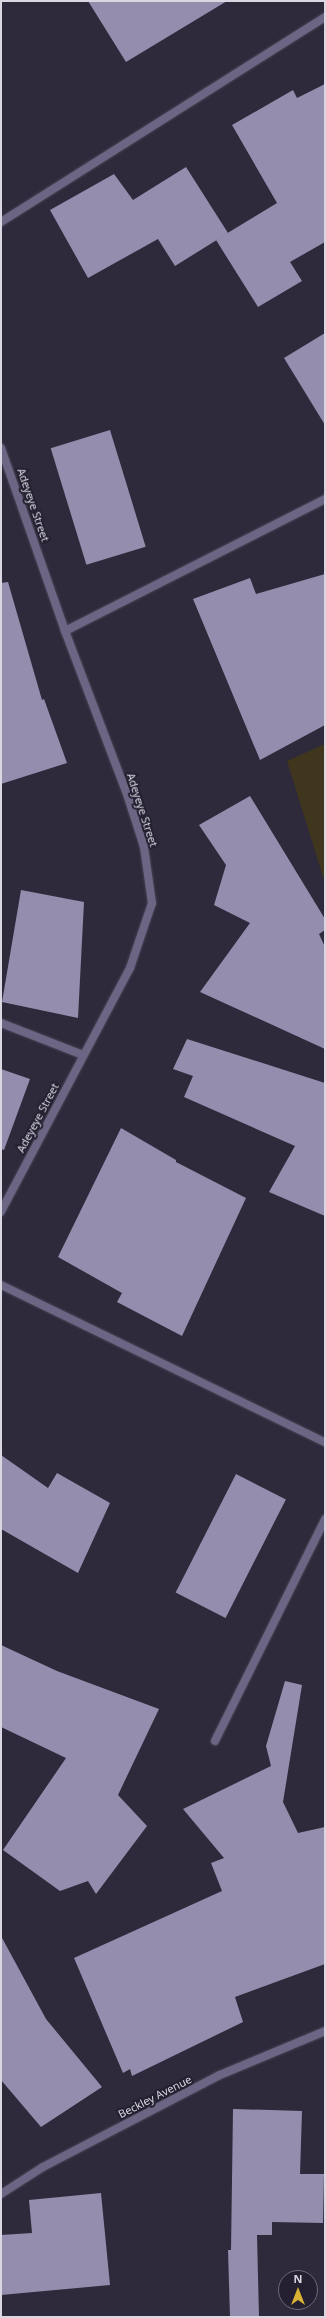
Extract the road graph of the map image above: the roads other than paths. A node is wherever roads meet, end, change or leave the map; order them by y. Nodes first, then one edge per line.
1 (325, 17) edge
2 (1, 222) edge
3 (1, 448) edge
4 (325, 499) edge
5 (65, 631) junction
6 (1, 1023) edge
7 (83, 1055) junction
8 (1, 1212) edge
9 (1, 1285) edge
10 (325, 1442) edge
11 (325, 1519) edge
12 (215, 1741) dead end
13 (325, 2031) edge
14 (1, 2194) edge

1 - 2 street
3 - 5 street, Adeyeye Street
4 - 5 street
5 - 7 street, Adeyeye Street
6 - 7 street
7 - 8 street, Adeyeye Street
9 - 10 street
11 - 12 street
13 - 14 street, Beckley Avenue

